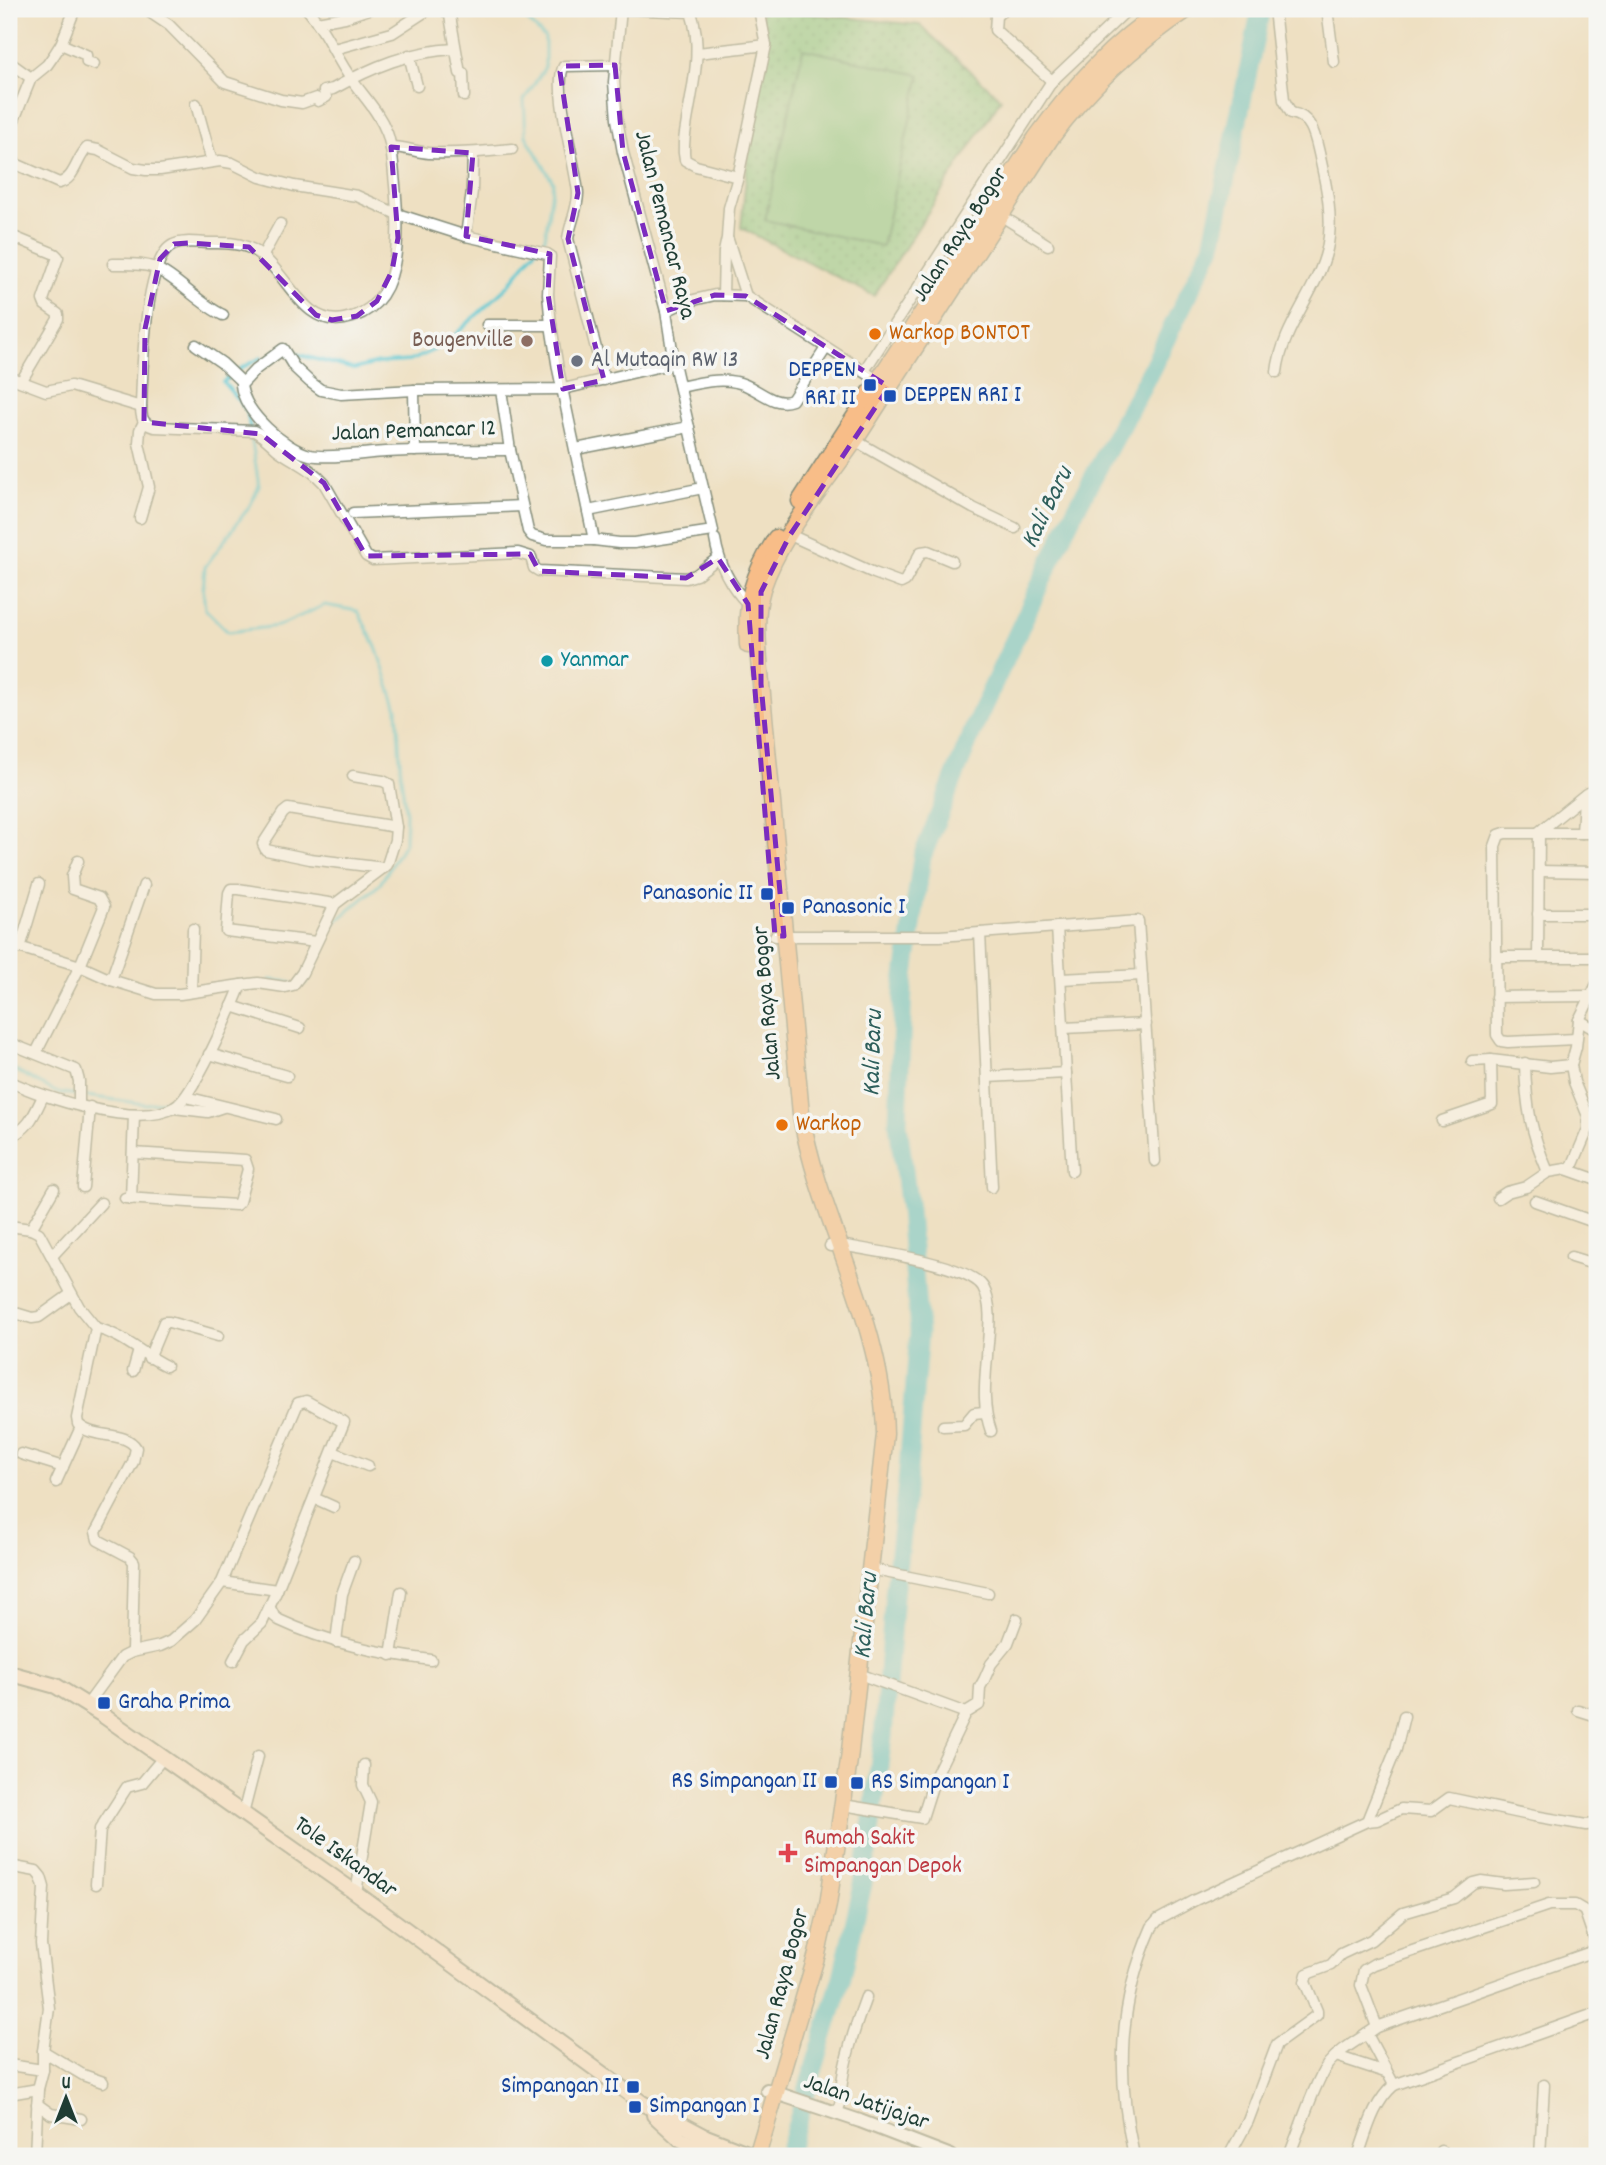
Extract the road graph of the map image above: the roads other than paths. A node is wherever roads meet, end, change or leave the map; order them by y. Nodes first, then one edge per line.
1 (75, 9) edge
2 (145, 9) edge
3 (307, 9) edge
4 (369, 9) edge
5 (429, 9) edge
6 (444, 9) edge
7 (623, 9) edge
8 (655, 9) edge
9 (759, 9) edge
10 (1128, 9) edge
11 (1164, 9) edge
12 (1188, 9) edge
13 (1274, 9) edge
14 (1326, 9) edge
15 (690, 10) edge
16 (1000, 10) edge
17 (317, 22) junction
18 (61, 44) junction
19 (766, 45) junction
20 (334, 49) junction
21 (455, 49) junction
22 (698, 52) junction
23 (409, 55) junction
24 (9, 62) edge
25 (1334, 62) dead end
26 (94, 64) dead end
27 (615, 65) junction
28 (31, 78) junction
29 (351, 79) junction
30 (1052, 81) junction
31 (416, 86) dead end
32 (464, 96) dead end
33 (196, 104) dead end
34 (9, 132) edge
35 (391, 147) junction
36 (512, 149) dead end
37 (473, 153) junction
38 (9, 161) edge
39 (212, 162) junction
40 (738, 177) junction
41 (397, 214) junction
42 (1000, 215) junction
43 (280, 225) dead end
44 (9, 235) edge
45 (466, 236) junction
46 (727, 238) junction
47 (1048, 245) dead end
48 (262, 257) junction
49 (113, 264) dead end
50 (157, 268) junction
51 (723, 295) junction
52 (746, 296) junction
53 (666, 311) junction
54 (223, 315) dead end
55 (487, 325) dead end
56 (551, 325) junction
57 (196, 345) dead end
58 (826, 348) junction
59 (674, 363) junction
60 (864, 371) junction
61 (1277, 372) dead end
62 (9, 377) edge
63 (238, 379) junction
64 (22, 380) junction
65 (604, 380) junction
66 (884, 384) junction
67 (680, 387) junction
68 (563, 389) junction
69 (414, 390) junction
70 (501, 390) junction
71 (141, 407) junction
72 (144, 422) junction
73 (689, 427) junction
74 (854, 440) junction
75 (576, 449) junction
76 (510, 450) junction
77 (415, 451) junction
78 (307, 460) junction
79 (703, 488) junction
80 (522, 506) junction
81 (588, 511) junction
82 (353, 513) dead end
83 (140, 518) dead end
84 (1015, 528) dead end
85 (714, 535) junction
86 (790, 535) junction
87 (594, 540) junction
88 (718, 558) junction
89 (952, 561) dead end
90 (748, 604) junction
91 (353, 776) dead end
92 (1597, 790) edge
93 (1584, 798) junction
94 (396, 828) junction
95 (1539, 832) junction
96 (1582, 833) junction
97 (1597, 833) edge
98 (78, 861) dead end
99 (384, 868) junction
100 (1539, 872) junction
101 (1597, 872) edge
102 (38, 884) dead end
103 (144, 885) dead end
104 (334, 904) junction
105 (1538, 914) junction
106 (1597, 914) edge
107 (1058, 927) junction
108 (192, 929) dead end
109 (980, 933) junction
110 (780, 936) junction
111 (316, 942) junction
112 (9, 944) edge
113 (20, 948) junction
114 (1496, 957) junction
115 (1538, 957) junction
116 (1597, 957) edge
117 (80, 967) junction
118 (1142, 975) junction
119 (1060, 979) junction
120 (111, 980) junction
121 (1597, 984) edge
122 (241, 985) junction
123 (191, 992) junction
124 (1496, 997) junction
125 (1593, 1000) edge
126 (232, 1006) junction
127 (1579, 1020) junction
128 (1146, 1024) junction
129 (300, 1028) dead end
130 (1064, 1028) junction
131 (1597, 1031) edge
132 (1576, 1039) junction
133 (9, 1043) edge
134 (36, 1053) junction
135 (209, 1054) junction
136 (1472, 1060) dead end
137 (1491, 1060) junction
138 (1525, 1063) junction
139 (1571, 1065) junction
140 (1066, 1073) junction
141 (287, 1076) dead end
142 (988, 1077) junction
143 (9, 1081) edge
144 (43, 1096) junction
145 (186, 1097) junction
146 (82, 1100) junction
147 (1597, 1106) edge
148 (223, 1107) junction
149 (174, 1108) junction
150 (134, 1115) junction
151 (1588, 1116) junction
152 (276, 1119) dead end
153 (1442, 1121) dead end
154 (9, 1137) edge
155 (133, 1153) junction
156 (1155, 1161) dead end
157 (1572, 1169) junction
158 (1072, 1171) dead end
159 (1548, 1172) junction
160 (1597, 1180) edge
161 (83, 1187) dead end
162 (992, 1187) dead end
163 (54, 1189) dead end
164 (1498, 1198) dead end
165 (1535, 1201) dead end
166 (101, 1203) dead end
167 (1597, 1223) edge
168 (9, 1226) edge
169 (31, 1229) junction
170 (835, 1246) junction
171 (52, 1256) junction
172 (1571, 1257) dead end
173 (1597, 1265) edge
174 (71, 1294) junction
175 (9, 1311) edge
176 (96, 1328) junction
177 (218, 1336) dead end
178 (139, 1350) junction
179 (149, 1358) junction
180 (166, 1366) dead end
181 (132, 1371) dead end
182 (984, 1412) junction
183 (943, 1426) dead end
184 (81, 1427) junction
185 (991, 1431) dead end
186 (333, 1452) junction
187 (21, 1454) dead end
188 (368, 1466) dead end
189 (63, 1467) junction
190 (56, 1482) dead end
191 (314, 1498) junction
192 (334, 1507) dead end
193 (354, 1561) dead end
194 (870, 1569) junction
195 (222, 1582) junction
196 (277, 1590) junction
197 (401, 1592) dead end
198 (988, 1593) dead end
199 (270, 1608) junction
200 (1017, 1619) dead end
201 (336, 1642) junction
202 (132, 1652) junction
203 (391, 1655) junction
204 (431, 1660) dead end
205 (233, 1661) dead end
206 (9, 1673) edge
207 (866, 1676) junction
208 (87, 1705) junction
209 (1578, 1710) dead end
210 (966, 1713) junction
211 (1404, 1716) dead end
212 (1597, 1716) edge
213 (258, 1756) dead end
214 (162, 1759) junction
215 (365, 1765) dead end
216 (850, 1806) junction
217 (243, 1814) junction
218 (1367, 1821) junction
219 (1597, 1824) edge
220 (9, 1866) edge
221 (1534, 1882) dead end
222 (96, 1884) dead end
223 (356, 1893) junction
224 (1585, 1912) junction
225 (1597, 1918) edge
226 (1597, 1949) edge
227 (866, 1997) dead end
228 (1597, 2013) edge
229 (1377, 2027) junction
230 (1367, 2034) junction
231 (43, 2051) junction
232 (1336, 2056) junction
233 (9, 2065) edge
234 (43, 2070) junction
235 (1385, 2071) junction
236 (103, 2082) dead end
237 (1394, 2085) junction
238 (1544, 2085) dead end
239 (38, 2089) junction
240 (9, 2094) edge
241 (777, 2094) junction
242 (642, 2103) junction
243 (37, 2104) junction
244 (836, 2113) junction
245 (81, 2119) dead end
246 (751, 2155) edge
247 (35, 2156) edge
248 (717, 2156) edge
249 (951, 2156) edge
250 (1134, 2156) edge
251 (1229, 2156) edge
252 (1289, 2156) edge
253 (1358, 2156) edge
254 (1540, 2156) edge

1 - 18 street
2 - 29 street
3 - 17 street
4 - 17 street
5 - 20 street
6 - 21 street
7 - 8 street
7 - 27 street, Jalan Pemancar Raya
8 - 15 street
9 - 19 street
10 - 30 street
11 - 66 highway, Jalan Raya Bogor
12 - 42 highway, Jalan Raya Bogor
13 - 61 street
14 - 25 street
15 - 22 street
16 - 30 street
17 - 20 street
18 - 26 street
18 - 28 street
19 - 22 street
19 - 40 street
20 - 29 street
21 - 23 street
21 - 32 street
22 - 40 street
23 - 29 street
23 - 31 street
24 - 28 street
27 - 53 street, Jalan Pemancar Raya
27 - 65 street
28 - 34 street
29 - 35 street
30 - 60 street
33 - 39 street
35 - 37 street
35 - 41 street
36 - 37 street
37 - 45 street
38 - 39 street
39 - 41 street
40 - 46 street
41 - 45 street
41 - 48 street
42 - 47 street
42 - 66 highway, Jalan Raya Bogor
43 - 48 street
44 - 64 street
45 - 56 street
46 - 51 street
46 - 52 street
48 - 50 street
49 - 50 street
50 - 54 street
50 - 71 street
51 - 52 street
51 - 53 street
52 - 58 street
53 - 59 street, Jalan Pemancar Raya
55 - 56 street
56 - 68 street
57 - 63 street
58 - 60 street
58 - 67 street
59 - 65 street
59 - 67 street, Jalan Pemancar Raya
60 - 66 street
62 - 64 street
63 - 69 street
63 - 78 street, Jalan Pemancar 12
64 - 71 street
65 - 68 street
66 - 74 highway, Jalan Raya Bogor
66 - 90 highway, Jalan Raya Bogor
67 - 73 street, Jalan Pemancar Raya
68 - 70 street
68 - 75 street
69 - 70 street
69 - 77 street
70 - 76 street
71 - 72 street
72 - 78 street
72 - 83 street
73 - 75 street
73 - 79 street, Jalan Pemancar Raya
74 - 84 street
74 - 86 highway, Jalan Raya Bogor
75 - 81 street
76 - 77 street, Jalan Pemancar 12
76 - 80 street
77 - 78 street, Jalan Pemancar 12
78 - 88 street
79 - 81 street
79 - 85 street, Jalan Pemancar Raya
80 - 82 street
80 - 87 street
81 - 87 street
85 - 87 street
85 - 88 street, Jalan Pemancar Raya
86 - 89 street
86 - 110 highway, Jalan Raya Bogor
88 - 90 street
90 - 110 highway, Jalan Raya Bogor
91 - 94 street
92 - 93 street
93 - 95 street
93 - 96 street
94 - 99 street
94 - 99 street
95 - 96 street
95 - 100 street
95 - 114 street
96 - 97 street
98 - 117 street
99 - 104 street
100 - 101 street
100 - 105 street
102 - 113 street
103 - 120 street
104 - 111 street
104 - 111 street
105 - 106 street
105 - 115 street
107 - 109 street
107 - 118 street
107 - 119 street
108 - 123 street
109 - 110 street
109 - 142 street
110 - 170 highway, Jalan Raya Bogor
111 - 122 street
112 - 113 street
113 - 117 street
114 - 115 street
114 - 124 street
115 - 116 street
117 - 120 street
117 - 134 street
118 - 119 street
118 - 128 street
119 - 130 street
120 - 123 street
121 - 125 street
122 - 123 street
122 - 126 street
124 - 125 street
124 - 132 street
125 - 127 street
126 - 129 street
126 - 135 street
127 - 131 street
127 - 132 street
128 - 130 street
128 - 156 street
130 - 140 street
132 - 139 street
133 - 134 street
134 - 146 street
135 - 141 street
135 - 145 street
136 - 137 street
137 - 138 street
137 - 153 street
138 - 139 street
138 - 159 street
139 - 151 street
140 - 142 street
140 - 158 street
142 - 162 street
143 - 144 street
144 - 146 street
144 - 154 street
145 - 148 street
145 - 149 street
146 - 150 street
146 - 161 street
147 - 151 street
148 - 149 street
148 - 152 street
149 - 150 street
150 - 155 street
151 - 157 street
155 - 155 street
157 - 159 street
157 - 160 street
159 - 164 street
163 - 169 street
165 - 167 street
166 - 171 street
168 - 169 street
169 - 171 street
170 - 182 street
170 - 194 highway, Jalan Raya Bogor
170 - 241 highway, Jalan Raya Bogor
171 - 174 street
172 - 173 street
174 - 175 street
174 - 176 street
176 - 178 street
176 - 184 street
177 - 179 street
178 - 179 street
178 - 181 street
179 - 180 street
182 - 183 street
182 - 185 street
184 - 189 street
184 - 202 street
186 - 188 street
186 - 191 street
186 - 195 street
187 - 189 street
189 - 190 street
191 - 192 street
191 - 196 street
193 - 201 street
194 - 198 street
194 - 207 highway, Jalan Raya Bogor
195 - 196 street
195 - 202 street
196 - 199 street
197 - 203 street
199 - 201 street
199 - 205 street
200 - 210 street
201 - 203 street
202 - 208 street
203 - 204 street
206 - 208 main road, Tole Iskandar
207 - 210 street
207 - 216 highway, Jalan Raya Bogor
208 - 214 main road, Tole Iskandar
209 - 212 street
210 - 216 street
211 - 218 street
213 - 217 street
214 - 217 main road, Tole Iskandar
214 - 222 street
215 - 223 street
216 - 241 highway, Jalan Raya Bogor
217 - 223 main road, Tole Iskandar
218 - 219 street
218 - 250 street
220 - 231 street
221 - 251 street
223 - 242 main road, Tole Iskandar
224 - 225 street
224 - 226 street
224 - 229 street
226 - 229 street
227 - 244 street
228 - 237 street
229 - 230 street
230 - 232 street
230 - 235 street
231 - 234 street
231 - 236 street
232 - 235 street
232 - 252 street
233 - 234 street
234 - 239 street
235 - 237 street
237 - 253 street
238 - 254 street
239 - 240 street
239 - 243 street
241 - 244 street, Jalan Jatijajar
241 - 246 highway, Jalan Raya Bogor
242 - 246 main road, Tole Iskandar
242 - 248 main road, Tole Iskandar
243 - 245 street
243 - 247 street
244 - 249 street, Jalan Jatijajar

